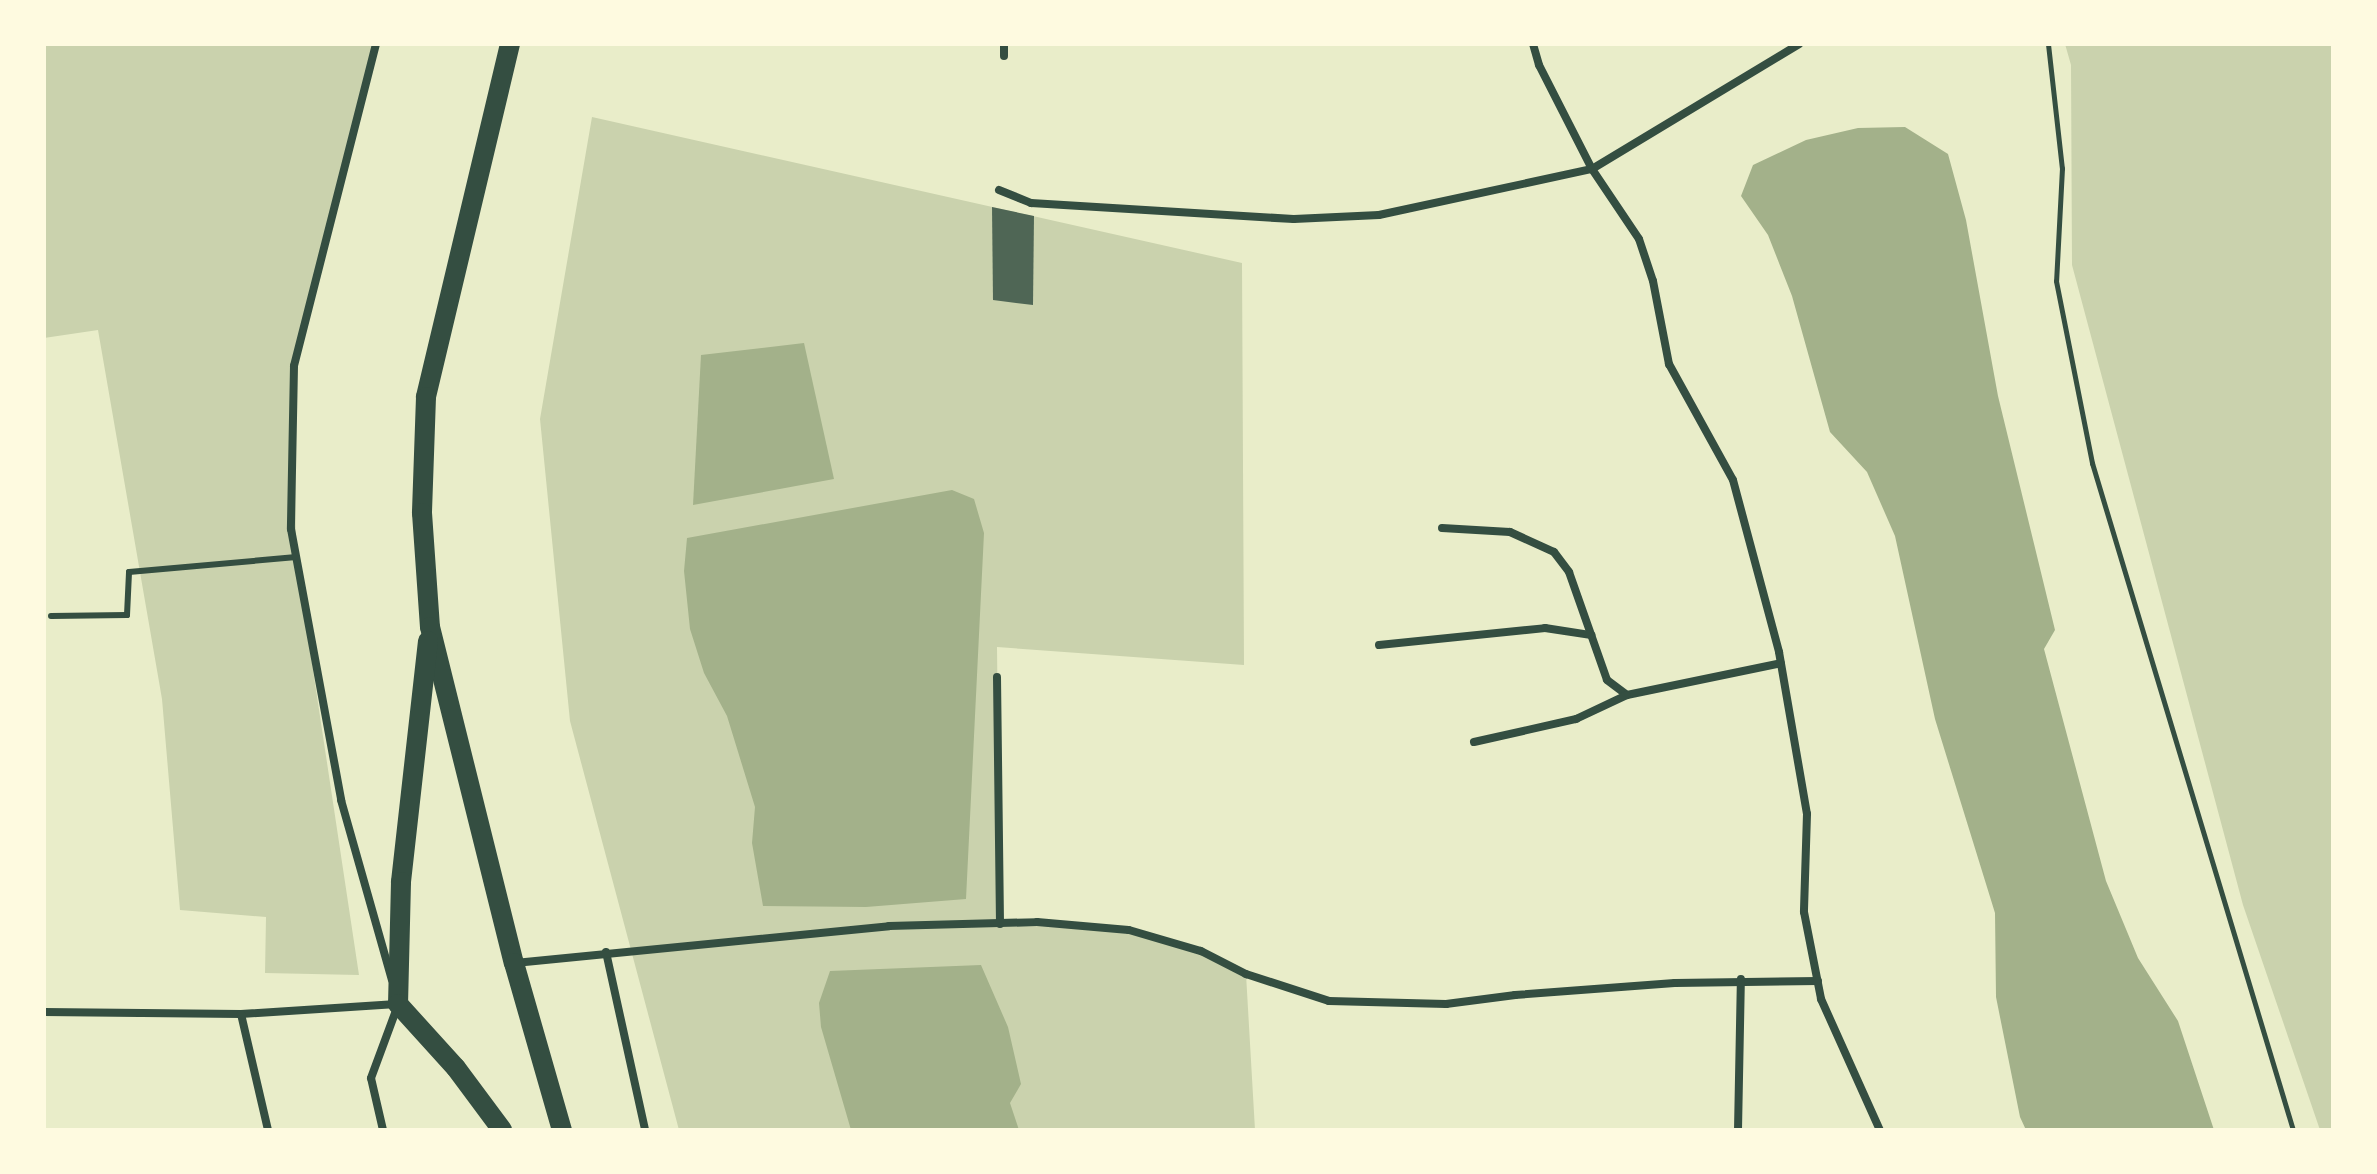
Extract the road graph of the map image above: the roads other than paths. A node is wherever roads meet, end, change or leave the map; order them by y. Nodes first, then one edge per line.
1 (376, 44) edge
2 (510, 44) edge
3 (1004, 44) edge
4 (1533, 44) edge
5 (1799, 44) edge
6 (1004, 56) dead end
7 (1592, 169) junction
8 (999, 190) dead end
9 (1442, 528) dead end
10 (296, 557) junction
11 (51, 616) dead end
12 (430, 627) junction
13 (1591, 635) junction
14 (1379, 645) dead end
15 (1781, 663) junction
16 (997, 677) dead end
17 (1627, 695) junction
18 (1474, 742) dead end
19 (1000, 924) junction
20 (606, 952) junction
21 (514, 963) junction
22 (1741, 979) junction
23 (1818, 981) junction
24 (398, 1004) junction
25 (44, 1012) edge
26 (241, 1014) junction
27 (268, 1130) edge
28 (383, 1130) edge
29 (502, 1130) edge
30 (562, 1130) edge
31 (645, 1130) edge
32 (1738, 1130) edge
33 (1880, 1130) edge

1 - 10 street
2 - 12 main road
3 - 6 street
4 - 7 street
5 - 7 street
7 - 8 street
7 - 15 street
9 - 13 street
10 - 11 lane
10 - 24 street
12 - 21 main road
12 - 24 main road
13 - 14 street
13 - 17 street
15 - 17 street
15 - 23 street
16 - 19 street
17 - 18 street
19 - 20 street
19 - 22 street
20 - 21 street
20 - 31 street
21 - 30 main road
22 - 23 street
22 - 32 street
23 - 33 street
24 - 26 street
24 - 28 street
24 - 29 main road
25 - 26 street
26 - 27 street

